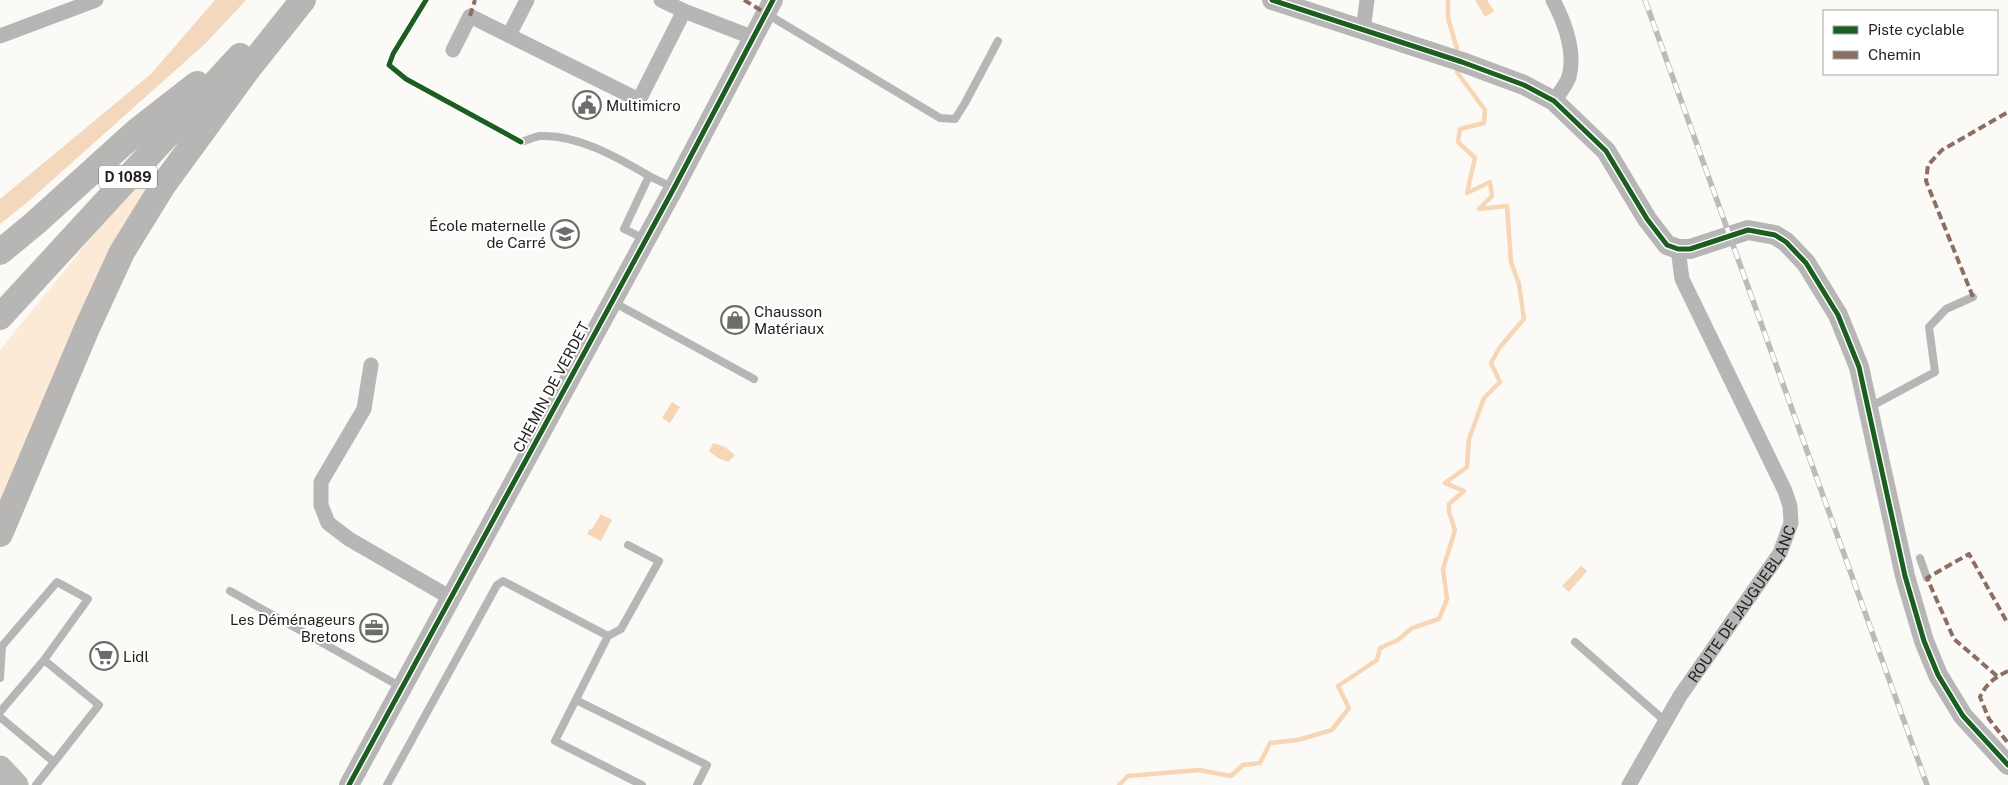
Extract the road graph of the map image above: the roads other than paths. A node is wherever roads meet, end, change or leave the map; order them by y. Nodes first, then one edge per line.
1 (96, 0) edge
2 (291, 0) edge
3 (302, 0) edge
4 (527, 0) edge
5 (661, 0) edge
6 (1272, 0) edge
7 (1367, 0) edge
8 (1553, 0) edge
9 (770, 7) edge
10 (684, 11) junction
11 (1363, 31) junction
12 (0, 36) edge
13 (509, 36) junction
14 (257, 38) junction
15 (754, 38) junction
16 (998, 41) dead end
17 (453, 50) dead end
18 (1554, 101) junction
19 (521, 142) dead end
20 (651, 177) junction
21 (674, 188) junction
22 (645, 239) junction
23 (1678, 249) junction
24 (0, 252) edge
25 (1973, 297) dead end
26 (612, 301) junction
27 (0, 317) edge
28 (371, 365) dead end
29 (754, 378) dead end
30 (1868, 408) junction
31 (0, 534) edge
32 (628, 545) dead end
33 (1920, 558) dead end
34 (1927, 578) dead end
35 (230, 591) dead end
36 (451, 598) junction
37 (608, 636) junction
38 (1575, 642) dead end
39 (44, 660) junction
40 (0, 678) edge
41 (401, 687) junction
42 (576, 700) junction
43 (0, 712) edge
44 (0, 717) edge
45 (1665, 721) junction
46 (54, 762) junction
47 (2008, 765) edge
48 (0, 768) edge
49 (16, 785) edge
50 (36, 785) edge
51 (349, 785) edge
52 (387, 785) edge
53 (642, 785) edge
54 (697, 785) edge
55 (1629, 785) edge

1 - 12 street
2 - 14 highway, D 1089
3 - 31 highway
4 - 13 street
5 - 10 street
6 - 11 street
7 - 11 street
8 - 18 street
9 - 15 street, CHEMIN DE VERDET
9 - 16 lane
10 - 13 street
10 - 15 street
11 - 18 street
13 - 17 street
14 - 24 highway
14 - 27 highway, D 1089
15 - 21 street, CHEMIN DE VERDET
18 - 23 street
19 - 20 lane
20 - 21 lane
20 - 22 lane
21 - 22 street, CHEMIN DE VERDET
22 - 26 street, CHEMIN DE VERDET
23 - 30 street
23 - 45 street, ROUTE DE JAUGUEBLANC
25 - 30 lane
26 - 29 lane
26 - 36 street, CHEMIN DE VERDET
28 - 36 street
30 - 47 street
32 - 37 lane
33 - 34 lane
35 - 41 lane
36 - 41 street, CHEMIN DE VERDET
37 - 42 lane
37 - 52 lane
38 - 45 lane
39 - 40 lane
39 - 43 lane
39 - 46 lane
41 - 51 street, CHEMIN DE VERDET
42 - 53 lane
42 - 54 lane
44 - 46 lane
45 - 55 street, ROUTE DE JAUGUEBLANC
46 - 50 lane
48 - 49 main road

